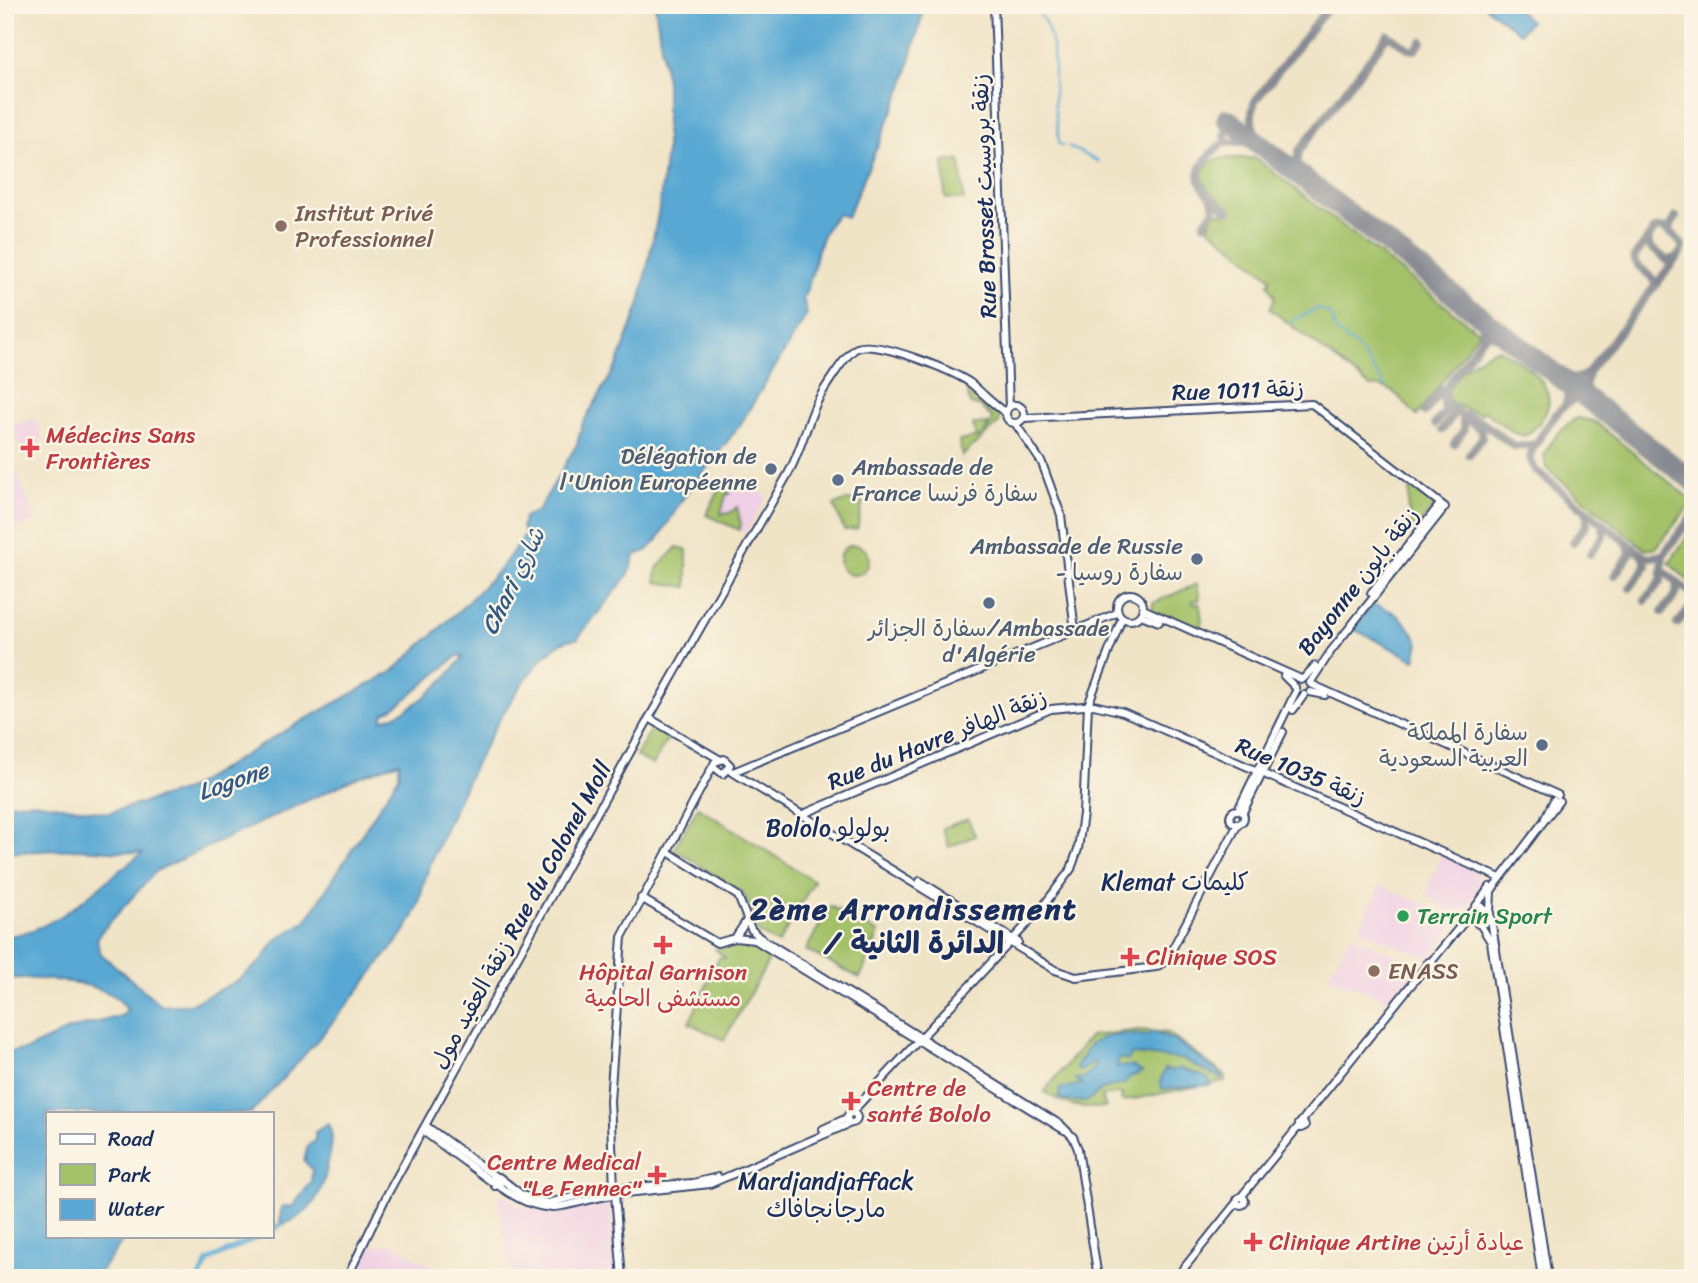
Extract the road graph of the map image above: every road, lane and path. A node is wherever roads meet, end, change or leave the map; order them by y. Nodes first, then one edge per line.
1 (994, 5) edge
2 (1010, 407) junction
3 (1024, 417) junction
4 (1015, 423) junction
5 (1026, 438) junction
6 (1443, 505) joint
7 (1142, 612) junction
8 (1121, 617) junction
9 (1074, 629) junction
10 (1330, 650) junction
11 (1302, 679) junction
12 (1309, 688) junction
13 (1296, 689) junction
14 (1088, 705) junction
15 (649, 718) junction
16 (716, 764) junction
17 (749, 765) junction
18 (729, 770) junction
19 (1260, 773) junction
20 (746, 775) junction
21 (706, 784) junction
22 (1555, 798) junction
23 (791, 806) junction
24 (1240, 811) junction
25 (803, 814) junction
26 (1235, 822) junction
27 (667, 852) junction
28 (1498, 877) junction
29 (641, 898) junction
30 (1474, 909) junction
31 (1490, 916) junction
32 (747, 920) junction
33 (1478, 924) junction
34 (735, 938) junction
35 (1011, 940) junction
36 (778, 952) junction
37 (1430, 965) junction
38 (920, 1040) junction
39 (424, 1128) junction
40 (614, 1191) junction
41 (347, 1278) edge
42 (622, 1278) edge
43 (1098, 1278) edge
44 (1178, 1278) edge
45 (1545, 1278) edge

1 - 2 main road, Rue Brosset زنقة بروسيت
2 - 3 main road
2 - 4 main road
2 - 15 main road, زنقة العقيد مول Rue du Colonel Moll
3 - 4 main road
3 - 5 main road
3 - 6 main road, Rue 1011 زنقة
4 - 5 main road
5 - 9 main road
6 - 10 main road, Bayonne زنقة بايون
7 - 8 main road
7 - 8 main road
7 - 11 main road
7 - 13 main road
8 - 9 main road
8 - 14 main road
9 - 17 main road
9 - 18 main road
10 - 11 main road, Bayonne زنقة بايون
10 - 12 main road, Bayonne زنقة بايون
11 - 12 main road
11 - 13 main road, Bayonne زنقة بايون
12 - 13 main road
12 - 19 main road, Bayonne زنقة بايون
12 - 22 main road
13 - 19 main road, Bayonne زنقة بايون
14 - 19 main road, Rue 1035 زنقة
14 - 25 main road, Rue du Havre زنقة الهافر
14 - 35 main road
15 - 16 main road
15 - 39 main road, زنقة العقيد مول Rue du Colonel Moll
16 - 18 main road
16 - 18 main road
16 - 21 main road
17 - 18 main road
17 - 20 main road
18 - 20 main road
18 - 21 main road
18 - 23 main road
19 - 24 main road
19 - 28 main road, Rue 1035 زنقة
20 - 23 main road
21 - 27 main road
22 - 28 main road
22 - 31 main road
23 - 25 main road
24 - 26 main road
24 - 26 main road
25 - 35 main road
26 - 35 main road
27 - 29 main road
27 - 32 main road
28 - 30 main road
29 - 34 main road
29 - 40 main road
30 - 31 main road
30 - 33 main road
30 - 37 main road
31 - 33 main road
31 - 45 main road
32 - 34 main road
32 - 36 main road
33 - 37 main road
33 - 45 main road
34 - 36 main road
35 - 38 main road
36 - 38 main road
37 - 44 main road
38 - 40 main road
38 - 43 main road
39 - 40 main road
39 - 41 main road, زنقة العقيد مول Rue du Colonel Moll
40 - 42 main road

